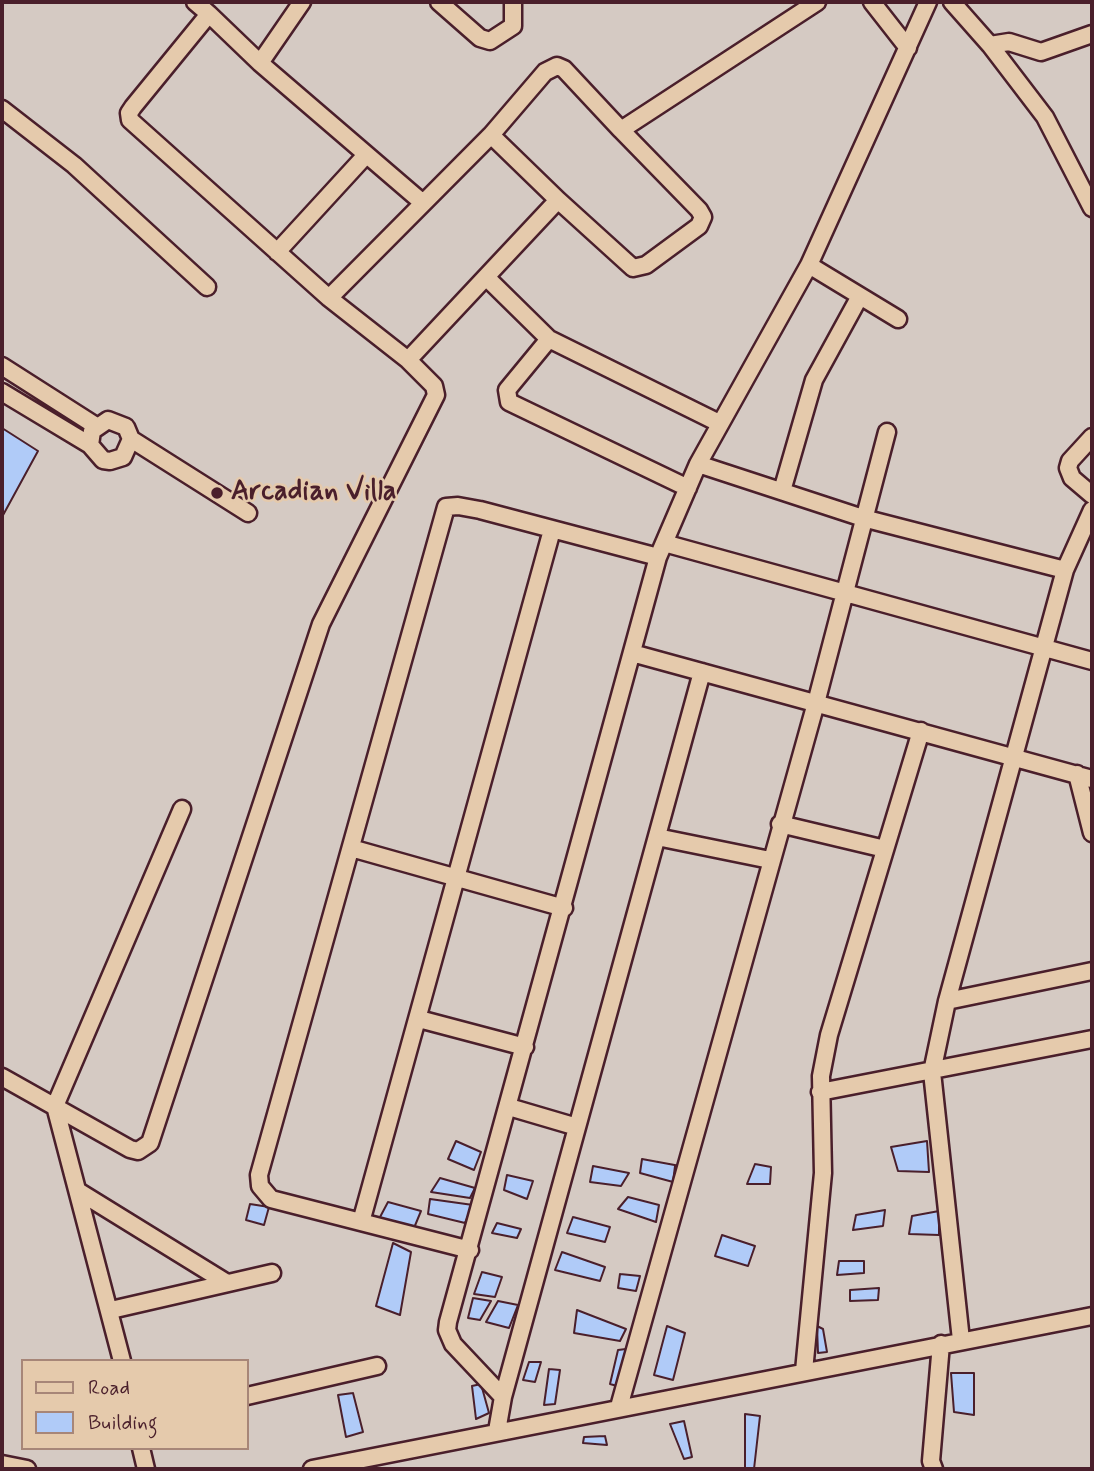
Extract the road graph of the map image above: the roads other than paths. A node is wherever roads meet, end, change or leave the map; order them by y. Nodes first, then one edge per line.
1 (195, 2) edge
2 (302, 2) edge
3 (439, 2) edge
4 (513, 2) edge
5 (817, 2) edge
6 (872, 2) edge
7 (928, 2) edge
8 (952, 2) edge
9 (209, 14) junction
10 (1092, 34) edge
11 (990, 45) junction
12 (908, 48) junction
13 (260, 63) junction
14 (2, 109) edge
15 (621, 130) junction
16 (491, 135) junction
17 (366, 155) junction
18 (1088, 189) edge
19 (558, 200) junction
20 (423, 204) junction
21 (1092, 208) edge
22 (277, 251) junction
23 (808, 265) junction
24 (486, 277) junction
25 (207, 287) dead end
26 (860, 296) junction
27 (329, 298) junction
28 (898, 319) dead end
29 (549, 339) junction
30 (408, 360) junction
31 (2, 366) edge
32 (2, 391) edge
33 (719, 423) junction
34 (96, 426) junction
35 (887, 432) dead end
36 (1092, 437) edge
37 (131, 439) junction
38 (90, 445) junction
39 (698, 464) junction
40 (688, 488) junction
41 (782, 491) junction
42 (1092, 495) edge
43 (1092, 510) edge
44 (248, 513) dead end
45 (863, 518) junction
46 (552, 530) junction
47 (662, 550) junction
48 (1065, 570) junction
49 (843, 592) junction
50 (1045, 647) junction
51 (632, 653) junction
52 (1092, 662) edge
53 (702, 672) junction
54 (816, 703) junction
55 (921, 731) junction
56 (1015, 757) junction
57 (1085, 777) edge
58 (182, 809) dead end
59 (780, 824) junction
60 (1092, 833) edge
61 (657, 837) junction
62 (351, 848) junction
63 (885, 849) junction
64 (770, 860) junction
65 (457, 879) junction
66 (564, 908) junction
67 (1092, 971) edge
68 (947, 1001) junction
69 (419, 1019) junction
70 (1092, 1039) edge
71 (525, 1047) junction
72 (932, 1072) junction
73 (2, 1077) edge
74 (820, 1092) junction
75 (55, 1105) junction
76 (509, 1107) junction
77 (577, 1127) junction
78 (78, 1191) junction
79 (361, 1222) junction
80 (470, 1250) junction
81 (272, 1273) dead end
82 (228, 1283) junction
83 (111, 1310) junction
84 (1092, 1316) edge
85 (961, 1340) junction
86 (942, 1343) junction
87 (122, 1359) edge
88 (377, 1366) dead end
89 (804, 1371) junction
90 (248, 1396) edge
91 (503, 1397) junction
92 (619, 1407) junction
93 (497, 1431) junction
94 (141, 1450) edge
95 (5, 1466) edge
96 (27, 1469) edge
97 (146, 1469) edge
98 (312, 1469) edge
99 (934, 1469) edge

1 - 9 street
2 - 13 street
3 - 4 street
5 - 15 street
6 - 12 street
7 - 12 street
8 - 11 street
9 - 13 street
9 - 22 street
10 - 11 street
11 - 18 street
12 - 23 street
13 - 17 street
14 - 25 street
15 - 16 street
15 - 19 street
16 - 19 street
16 - 20 street
17 - 20 street
17 - 22 street
18 - 21 street
19 - 24 street
20 - 27 street
22 - 27 street
23 - 26 street
23 - 33 street
24 - 29 street
24 - 30 street
26 - 28 street
26 - 41 street
27 - 30 street
29 - 33 street
29 - 40 street
30 - 75 street
31 - 34 street
32 - 38 street
33 - 39 street
34 - 37 street
34 - 38 street
35 - 45 street
36 - 42 street
37 - 38 street
37 - 44 street
39 - 40 street
39 - 41 street
40 - 47 street
41 - 45 street
43 - 48 street
45 - 48 street
45 - 49 street
46 - 47 street
46 - 62 street
46 - 65 street
47 - 49 street
47 - 51 street
48 - 50 street
49 - 50 street
49 - 54 street
50 - 52 street
50 - 56 street
51 - 53 street
51 - 66 street
53 - 54 street
53 - 61 street
54 - 55 street
54 - 59 street
55 - 56 street
55 - 63 street
56 - 57 street
56 - 68 street
57 - 60 street
58 - 75 street
59 - 63 street
59 - 64 street
61 - 64 street
61 - 77 street
62 - 65 street
62 - 79 street
63 - 74 street
64 - 92 street
65 - 66 street
65 - 69 street
66 - 71 street
67 - 68 street
68 - 72 street
69 - 71 street
69 - 79 street
70 - 72 street
71 - 76 street
72 - 74 street
72 - 85 street
73 - 75 street
74 - 89 street
75 - 78 street
76 - 77 street
76 - 80 street
77 - 91 street
78 - 82 street
78 - 83 street
79 - 80 street
80 - 91 street
81 - 82 street
82 - 83 street
83 - 87 street
84 - 85 street
85 - 86 street
86 - 89 street
86 - 99 street
88 - 90 street
89 - 92 street
91 - 93 street
92 - 93 street
93 - 98 street
94 - 97 street
95 - 96 street

